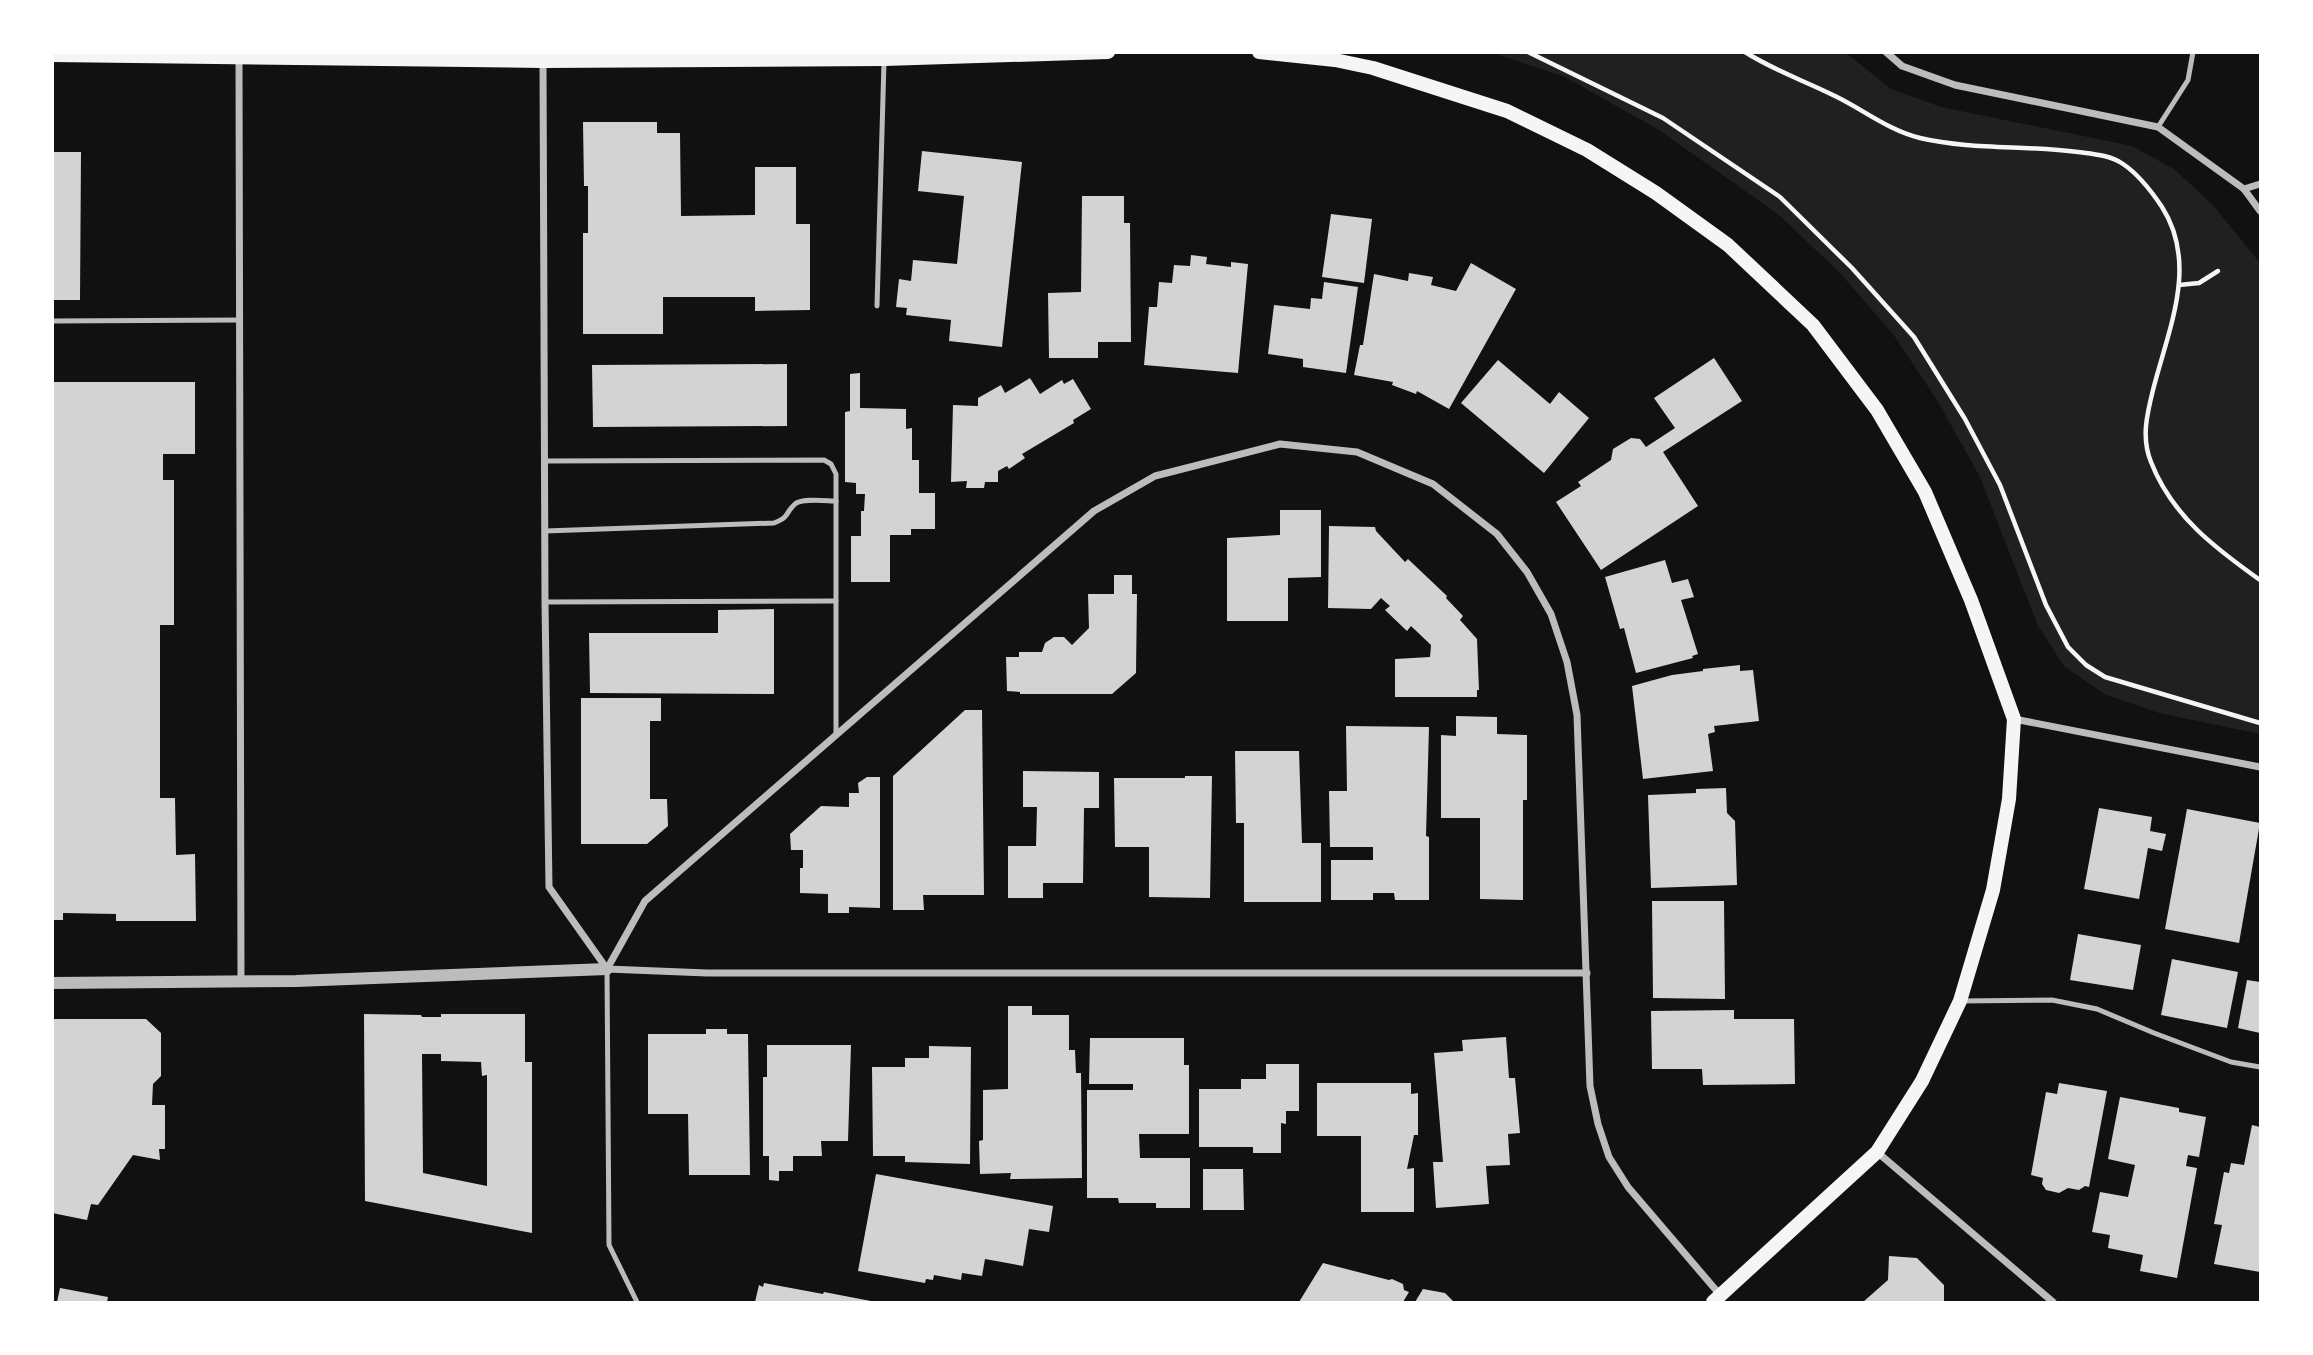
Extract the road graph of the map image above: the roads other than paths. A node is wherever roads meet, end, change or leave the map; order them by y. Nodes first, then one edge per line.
1 (1108, 52) edge
2 (1259, 52) edge
3 (1886, 52) edge
4 (2193, 52) edge
5 (126, 54) edge
6 (218, 54) edge
7 (52, 55) edge
8 (830, 56) edge
9 (239, 57) junction
10 (884, 59) junction
11 (543, 61) junction
12 (2158, 127) junction
13 (2260, 184) edge
14 (2245, 189) junction
15 (2260, 211) edge
16 (877, 306) dead end
17 (240, 320) junction
18 (52, 321) edge
19 (545, 461) junction
20 (836, 501) junction
21 (545, 531) junction
22 (836, 601) junction
23 (545, 602) junction
24 (2014, 719) junction
25 (836, 734) junction
26 (2260, 767) edge
27 (607, 969) junction
28 (1587, 973) junction
29 (241, 982) junction
30 (52, 983) edge
31 (1960, 1001) junction
32 (2260, 1068) edge
33 (1877, 1152) junction
34 (1717, 1299) edge
35 (637, 1303) edge
36 (2053, 1303) edge

1 - 10 main road
2 - 24 main road
3 - 12 street
4 - 12 lane
5 - 6 main road
5 - 7 main road
6 - 9 main road
8 - 10 main road
8 - 11 main road
9 - 11 main road
9 - 17 street
10 - 16 lane
11 - 19 street
12 - 14 street
13 - 14 street
14 - 15 street
17 - 18 lane
17 - 29 street
19 - 20 lane
19 - 21 street
20 - 21 lane
20 - 22 lane
21 - 23 street
22 - 23 lane
22 - 25 lane
23 - 27 street
24 - 26 street
24 - 31 main road
25 - 27 street
25 - 28 street
27 - 28 street
27 - 29 street
27 - 35 lane
28 - 34 street
29 - 30 street
31 - 32 lane
31 - 33 main road
33 - 34 main road
33 - 36 street

